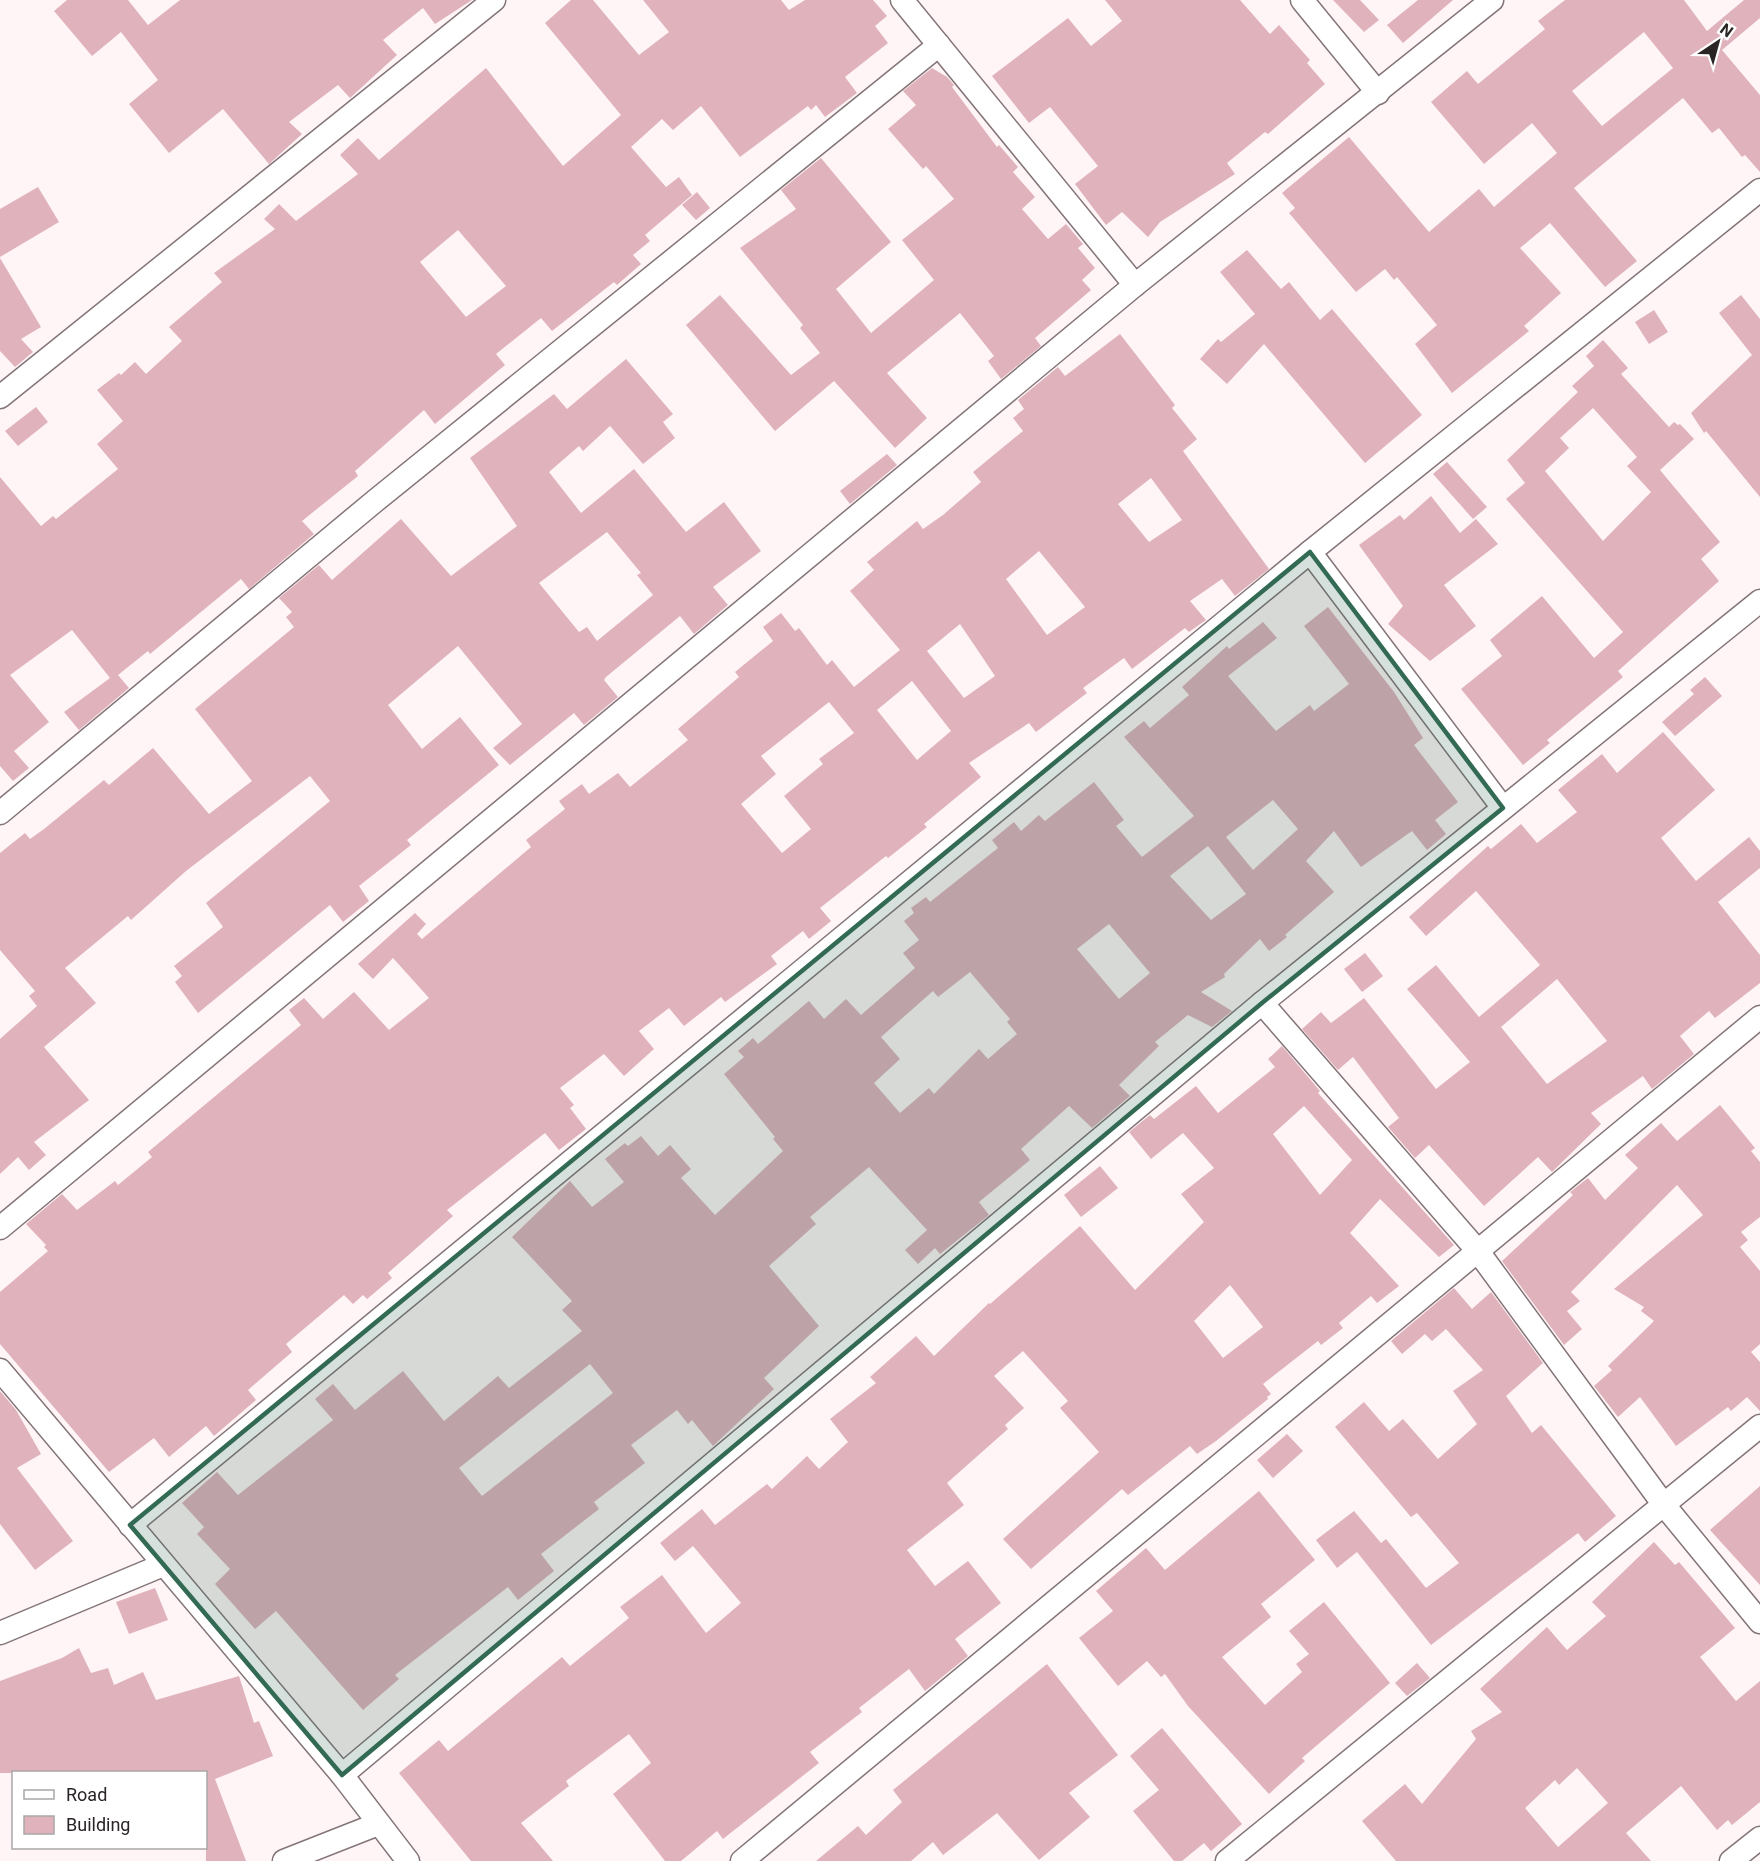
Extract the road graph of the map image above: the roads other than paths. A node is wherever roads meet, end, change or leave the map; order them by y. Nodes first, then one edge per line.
1 (495, 0) edge
2 (902, 0) edge
3 (1302, 0) edge
4 (1492, 0) edge
5 (939, 45) junction
6 (1378, 93) junction
7 (1760, 190) edge
8 (1135, 285) junction
9 (0, 397) edge
10 (1310, 552) junction
11 (1760, 601) edge
12 (1503, 808) junction
13 (0, 813) edge
14 (1262, 1003) junction
15 (1760, 1017) edge
16 (0, 1228) edge
17 (1477, 1250) junction
18 (0, 1370) edge
19 (1760, 1426) edge
20 (1664, 1505) junction
21 (130, 1525) junction
22 (163, 1565) junction
23 (1760, 1622) edge
24 (0, 1633) edge
25 (342, 1775) junction
26 (378, 1824) junction
27 (1760, 1838) edge
28 (284, 1861) edge
29 (408, 1861) edge
30 (742, 1861) edge
31 (1227, 1861) edge
32 (1731, 1861) edge

1 - 9 street
2 - 5 street
3 - 6 street
4 - 6 street
5 - 8 street
5 - 13 street
6 - 8 street
7 - 10 street
8 - 16 street
10 - 12 street
10 - 21 street
11 - 12 street
12 - 14 street
14 - 17 street
14 - 25 street
15 - 17 street
17 - 20 street
17 - 30 street
18 - 21 street
19 - 20 street
20 - 23 street
20 - 31 street
21 - 22 street
22 - 24 street
22 - 25 street
25 - 26 street
26 - 28 street
26 - 29 street
27 - 32 street

